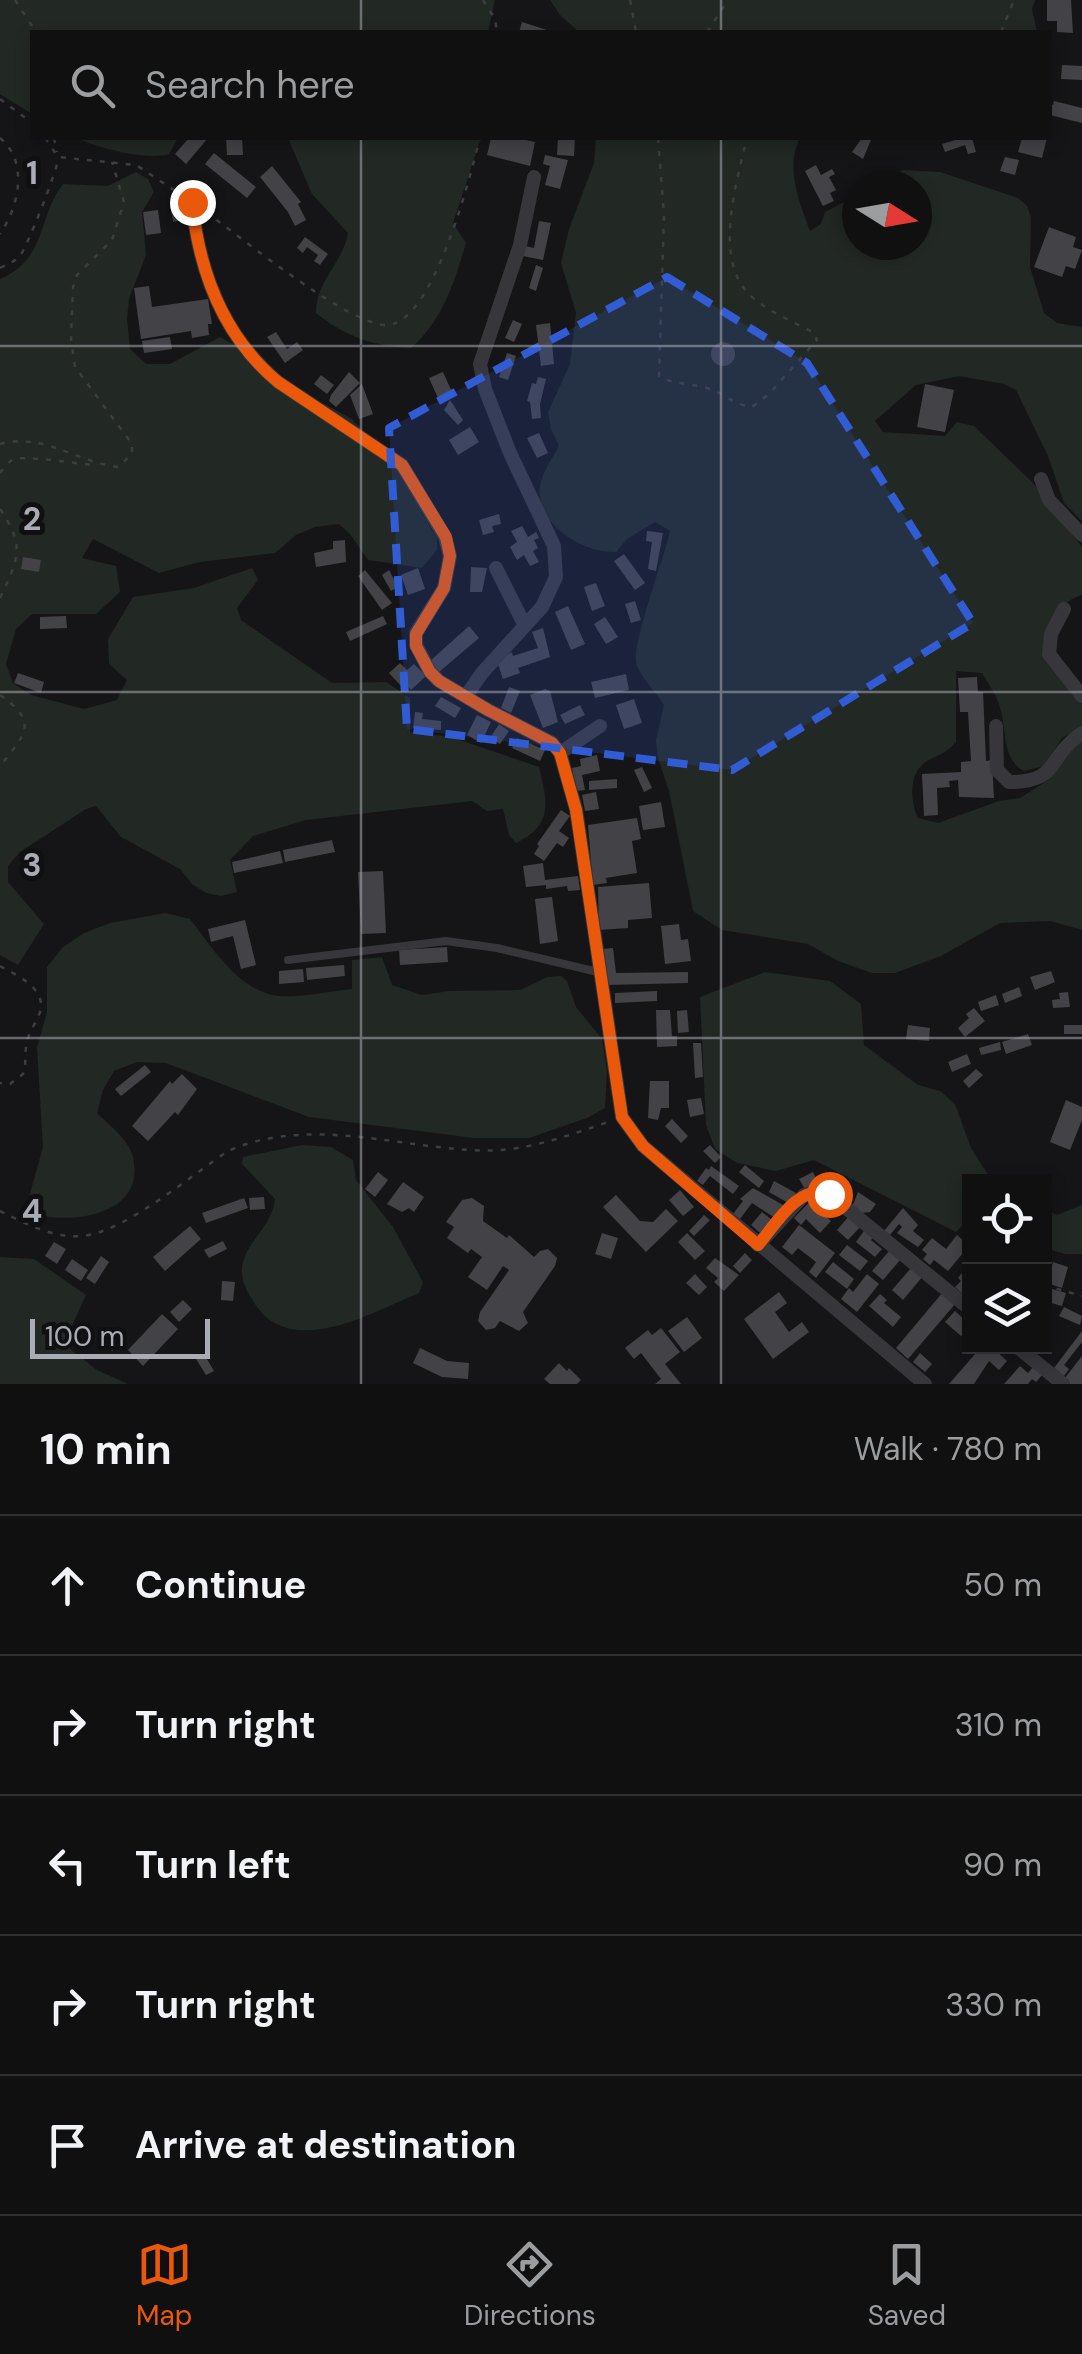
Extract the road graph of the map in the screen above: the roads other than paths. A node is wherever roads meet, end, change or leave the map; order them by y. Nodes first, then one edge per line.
1 (534, 176) dead end
2 (192, 202) road end
3 (1041, 480) dead end
4 (1082, 534) edge
5 (496, 568) dead end
6 (1064, 610) dead end
7 (524, 624) junction
8 (466, 696) junction
9 (1082, 696) edge
10 (600, 726) dead end
11 (996, 726) dead end
12 (1082, 733) edge
13 (560, 753) junction
14 (288, 960) dead end
15 (602, 973) junction
16 (758, 1245) junction
17 (962, 1302) edge
18 (1026, 1354) edge
19 (925, 1384) edge
20 (1063, 1384) edge

1 - 7 street
2 - 8 street
3 - 4 street
5 - 7 street
6 - 9 street
7 - 8 street
8 - 13 street
10 - 13 street
11 - 12 street
13 - 15 street
14 - 15 lane
15 - 16 street
16 - 17 street
16 - 19 street
18 - 20 street

